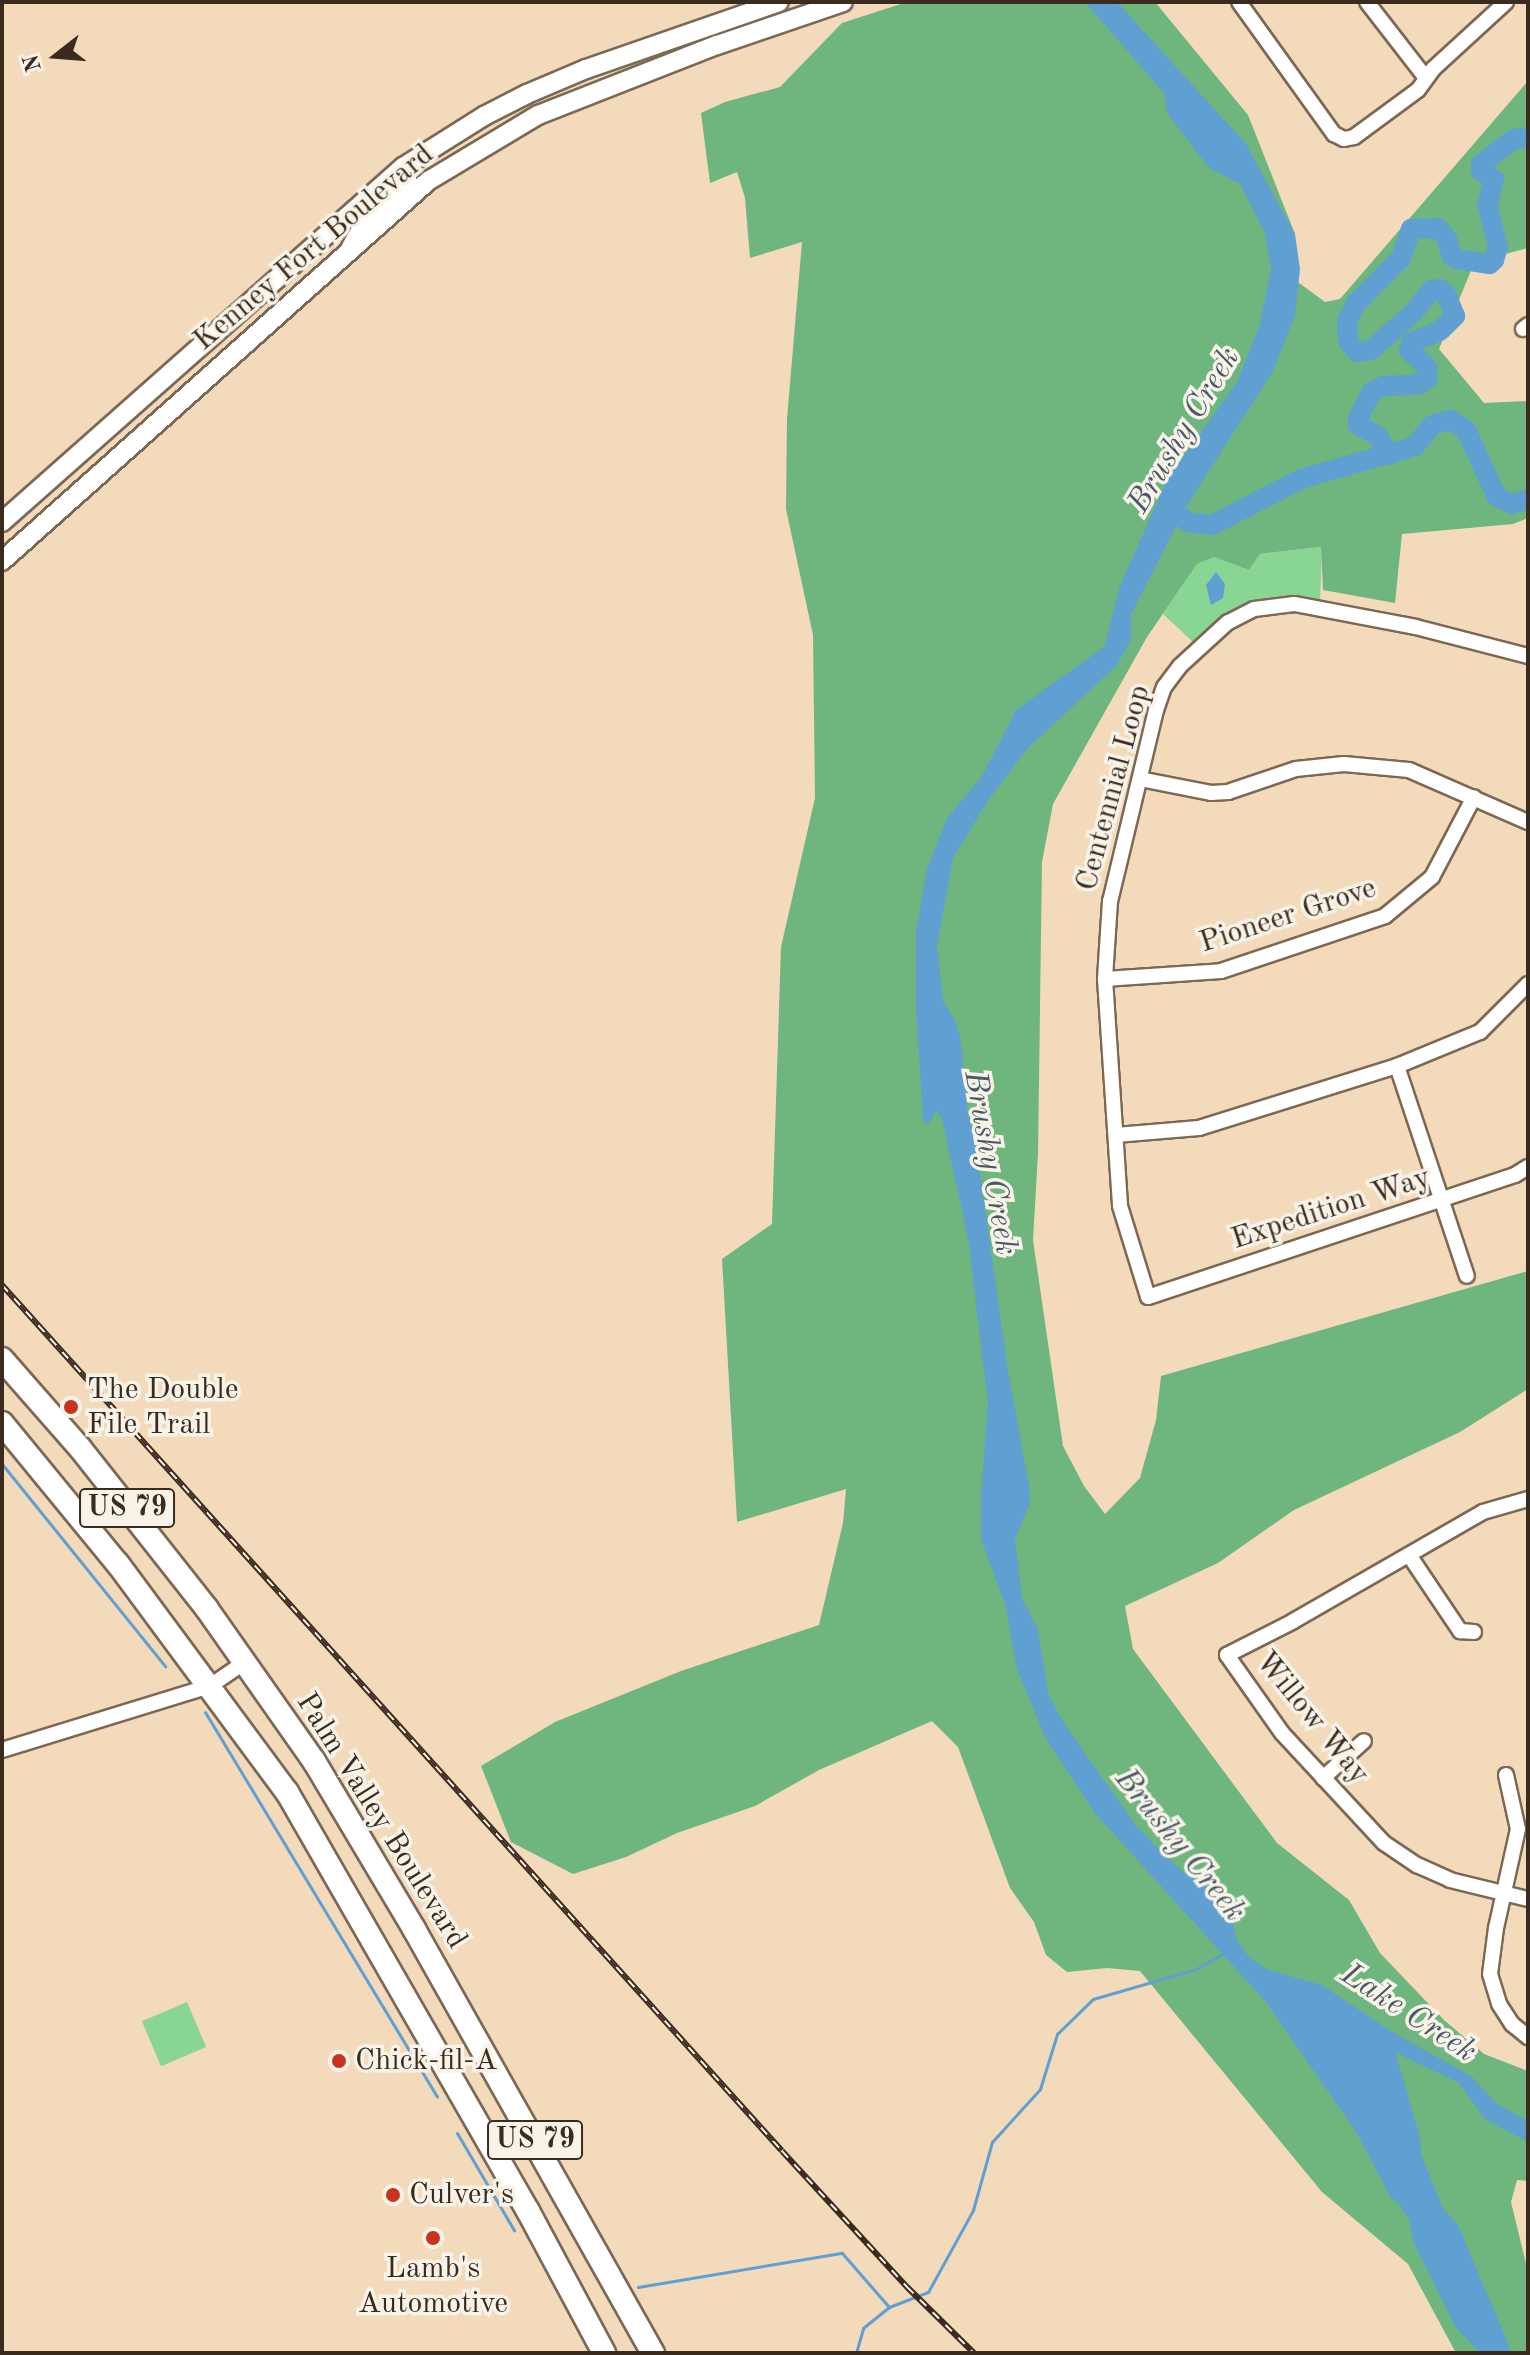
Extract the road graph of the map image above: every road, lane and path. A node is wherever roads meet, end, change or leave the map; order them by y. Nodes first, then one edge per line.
1 (779, 2) edge
2 (843, 2) edge
3 (1239, 2) edge
4 (1367, 2) edge
5 (1506, 2) edge
6 (1426, 78) junction
7 (403, 167) junction
8 (347, 252) junction
9 (2, 522) edge
10 (2, 561) edge
11 (1528, 656) edge
12 (1140, 779) junction
13 (1474, 797) junction
14 (1528, 822) edge
15 (1105, 979) junction
16 (1528, 984) edge
17 (1397, 1066) junction
18 (1116, 1135) junction
19 (1528, 1167) edge
20 (1442, 1200) junction
21 (1467, 1276) dead end
22 (1148, 1297) joint
23 (2, 1359) edge
24 (2, 1423) edge
25 (1528, 1499) edge
26 (1409, 1555) junction
27 (1474, 1632) dead end
28 (245, 1662) junction
29 (210, 1686) junction
30 (1364, 1741) dead end
31 (2, 1750) edge
32 (1506, 1775) dead end
33 (1323, 1778) junction
34 (1504, 1895) junction
35 (1528, 1899) edge
36 (1528, 2037) edge
37 (604, 2353) edge
38 (653, 2353) edge

1 - 7 main road, Kenney Fort Boulevard
2 - 8 main road, Kenney Fort Boulevard
3 - 6 street
4 - 6 street
5 - 6 street
7 - 8 street
7 - 9 main road, Kenney Fort Boulevard
8 - 10 main road, Kenney Fort Boulevard
11 - 12 street, Centennial Loop
12 - 13 street
12 - 15 street, Centennial Loop
13 - 14 street
13 - 15 street, Pioneer Grove
15 - 18 street, Centennial Loop
16 - 17 street
17 - 18 street
17 - 20 street
18 - 22 street, Centennial Loop
19 - 20 street, Expedition Way
20 - 21 street
20 - 22 street, Expedition Way
23 - 28 highway, Palm Valley Boulevard / US 79
24 - 29 highway, US 79
25 - 26 street, Willow Way
26 - 27 street
26 - 33 street, Willow Way
28 - 29 street
28 - 38 highway, Palm Valley Boulevard / US 79
29 - 31 street
29 - 37 highway, US 79
30 - 33 street
32 - 34 street
33 - 34 street, Willow Way
34 - 35 street, Willow Way
34 - 36 street

